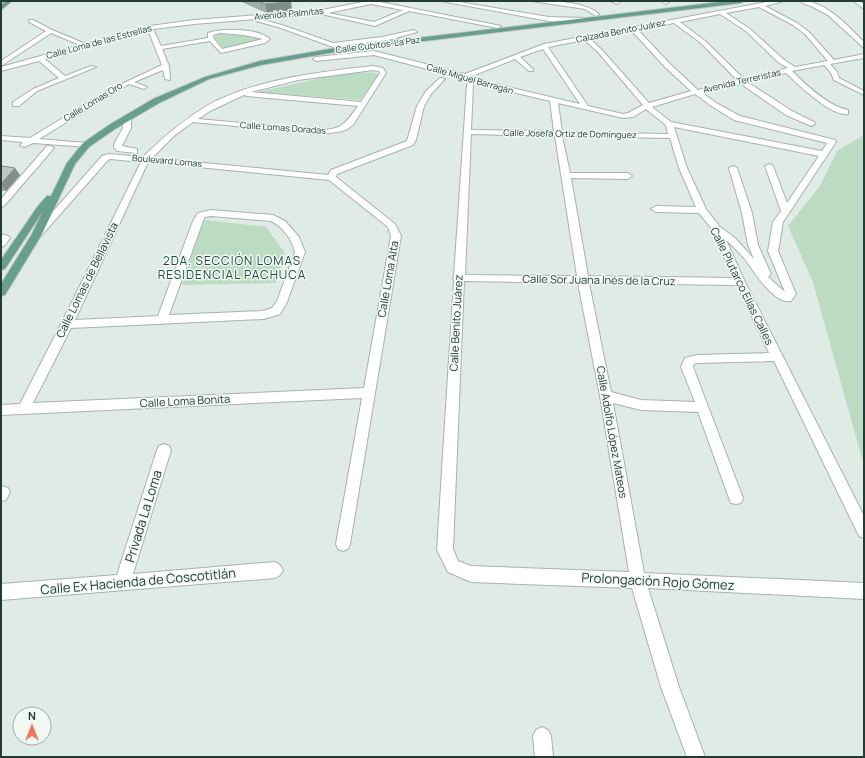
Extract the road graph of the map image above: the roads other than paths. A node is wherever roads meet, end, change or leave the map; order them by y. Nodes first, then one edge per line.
1 (9, 1) edge
2 (378, 1) edge
3 (444, 1) edge
4 (535, 1) edge
5 (741, 1) edge
6 (781, 1) edge
7 (805, 1) edge
8 (856, 1) edge
9 (370, 2) junction
10 (760, 5) junction
11 (864, 7) edge
12 (1, 8) edge
13 (408, 10) junction
14 (322, 12) junction
15 (720, 12) junction
16 (596, 14) dead end
17 (247, 18) junction
18 (352, 20) junction
19 (589, 20) junction
20 (31, 21) dead end
21 (675, 21) junction
22 (345, 23) dead end
23 (498, 26) dead end
24 (150, 28) junction
25 (633, 29) junction
26 (50, 31) junction
27 (414, 32) dead end
28 (388, 38) junction
29 (211, 39) junction
30 (586, 39) junction
31 (87, 46) junction
32 (544, 46) junction
33 (864, 46) edge
34 (158, 48) junction
35 (341, 50) junction
36 (516, 56) junction
37 (864, 56) edge
38 (40, 58) junction
39 (316, 59) dead end
40 (832, 61) junction
41 (500, 62) junction
42 (825, 63) junction
43 (1, 64) edge
44 (166, 66) junction
45 (93, 67) dead end
46 (1, 69) edge
47 (531, 70) dead end
48 (791, 70) junction
49 (63, 78) junction
50 (470, 78) junction
51 (168, 79) dead end
52 (442, 79) dead end
53 (128, 82) junction
54 (743, 82) junction
55 (144, 87) dead end
56 (696, 92) junction
57 (242, 93) junction
58 (864, 93) edge
59 (554, 101) junction
60 (16, 104) dead end
61 (364, 104) junction
62 (647, 106) junction
63 (586, 108) junction
64 (845, 112) dead end
65 (624, 116) joint
66 (127, 118) junction
67 (190, 120) junction
68 (669, 124) junction
69 (811, 124) dead end
70 (467, 132) junction
71 (558, 134) junction
72 (674, 136) junction
73 (1, 138) edge
74 (1, 143) edge
75 (27, 143) junction
76 (86, 145) junction
77 (50, 148) junction
78 (80, 152) junction
79 (823, 154) junction
80 (148, 156) junction
81 (769, 166) dead end
82 (733, 168) dead end
83 (333, 175) junction
84 (566, 175) junction
85 (628, 176) dead end
86 (57, 189) junction
87 (1, 204) edge
88 (656, 209) dead end
89 (702, 210) junction
90 (785, 211) junction
91 (716, 228) junction
92 (37, 234) junction
93 (1, 267) edge
94 (458, 278) junction
95 (583, 280) junction
96 (740, 282) junction
97 (773, 288) junction
98 (1, 292) edge
99 (162, 320) junction
100 (67, 324) junction
101 (777, 357) junction
102 (368, 393) junction
103 (606, 396) junction
104 (703, 407) junction
105 (24, 408) junction
106 (1, 410) edge
107 (164, 450) dead end
108 (736, 498) dead end
109 (864, 531) edge
110 (342, 544) dead end
111 (453, 566) joint
112 (275, 570) dead end
113 (638, 580) junction
114 (123, 582) junction
115 (864, 591) edge
116 (1, 592) edge
117 (542, 736) dead end
118 (544, 757) edge
119 (696, 757) edge

1 - 12 main road
2 - 9 street, Avenida Palmitas
3 - 19 street
4 - 16 street
5 - 19 main road, Calle Cubitos-La Paz
5 - 41 street
6 - 10 street, Calzada Benito Juárez
7 - 33 street
8 - 11 street
9 - 13 street
9 - 14 street, Avenida Palmitas
10 - 15 street, Calzada Benito Juárez
10 - 40 street
13 - 18 street
13 - 23 street
14 - 17 street, Avenida Palmitas
14 - 18 street
15 - 21 street, Calzada Benito Juárez
15 - 48 street
17 - 24 street, Calle Loma de las Estrellas
17 - 28 street
18 - 22 street
19 - 35 main road, Calle Cubitos-La Paz
20 - 26 street
21 - 25 street, Calzada Benito Juárez
21 - 54 street
24 - 31 street, Calle Loma de las Estrellas
24 - 34 street
25 - 30 street, Calzada Benito Juárez
25 - 56 street
26 - 31 street
26 - 43 street
27 - 28 street
28 - 35 street
29 - 29 street
29 - 34 street
30 - 32 street, Calzada Benito Juárez
30 - 62 street, Calle Plutarco Elías Calles
31 - 38 street, Calle Loma de las Estrellas
32 - 36 street, Calzada Benito Juárez
32 - 63 street
34 - 44 street
35 - 66 main road, Calle Cubitos-La Paz
36 - 41 street, Calzada Benito Juárez
36 - 47 street
37 - 40 street, Avenida Terreristas
38 - 46 street, Calle Loma de las Estrellas
38 - 49 street
39 - 50 street, Calle Miguel Barragán
40 - 42 street, Avenida Terreristas
41 - 50 street, Calzada Benito Juárez
42 - 48 street, Avenida Terreristas
42 - 58 street
44 - 51 street
44 - 53 street, Calle Lomas Oro
45 - 49 street
48 - 54 street, Avenida Terreristas
48 - 64 street
49 - 60 street
50 - 59 street, Calle Miguel Barragán
50 - 70 street, Calle Benito Juárez
52 - 83 street
53 - 55 street
53 - 75 street, Calle Lomas Oro
54 - 56 street, Avenida Terreristas
54 - 69 street
56 - 62 street, Avenida Terreristas
56 - 79 street
57 - 61 street
57 - 61 street, Calle Lomas Doradas
57 - 67 street
59 - 63 street, Calle Miguel Barragán
59 - 71 street, Calle Adolfo López Mateos
61 - 67 street, Calle Lomas Doradas
62 - 65 street, Avenida Terreristas
62 - 68 street, Calle Plutarco Elías Calles
63 - 65 street, Calle Miguel Barragán
66 - 76 main road, Calle Cubitos-La Paz
66 - 80 street, Boulevard Lomas
67 - 80 street
68 - 72 street, Calle Plutarco Elías Calles
68 - 79 street
70 - 71 street, Calle Josefa Ortiz de Domínguez
70 - 94 street, Calle Benito Juárez
71 - 72 street, Calle Josefa Ortiz de Domínguez
71 - 84 street, Calle Adolfo López Mateos
72 - 89 street, Calle Plutarco Elías Calles
73 - 75 street
74 - 75 street
75 - 76 street
75 - 77 street
76 - 78 main road, Calle Cubitos-La Paz
77 - 78 street
77 - 87 street
78 - 86 main road, Calle Cubitos-La Paz
79 - 90 street
80 - 83 street, Boulevard Lomas
80 - 92 street, Boulevard Lomas
80 - 100 street, Calle Lomas de Bellavista
81 - 90 street
82 - 97 street
83 - 102 street, Calle Loma Alta
84 - 85 street
84 - 95 street, Calle Adolfo López Mateos
86 - 92 main road, Calle Cubitos-La Paz
86 - 93 main road, Calle Cubitos-La Paz
88 - 89 street
89 - 91 street, Calle Plutarco Elías Calles
90 - 97 street
91 - 96 street, Calle Plutarco Elías Calles
91 - 97 street
92 - 98 main road, Calle Cubitos-La Paz
94 - 95 street, Calle Sor Juana Inés de la Cruz
94 - 111 street, Calle Benito Juárez
95 - 96 street, Calle Sor Juana Inés de la Cruz
95 - 103 street, Calle Adolfo López Mateos
96 - 101 street, Calle Plutarco Elías Calles
99 - 99 street
99 - 100 street
100 - 105 street, Calle Lomas de Bellavista
101 - 104 street
101 - 109 street, Calle Plutarco Elías Calles
102 - 105 street, Calle Loma Bonita
102 - 110 street, Calle Loma Alta
103 - 104 street
103 - 113 street, Calle Adolfo López Mateos
104 - 108 street
105 - 106 street, Calle Loma Bonita
107 - 114 street, Privada La Loma
111 - 113 street, Prolongación Rojo Gómez
112 - 114 street, Calle Ex Hacienda de Coscotitlán
113 - 115 street, Prolongación Rojo Gómez
113 - 119 street, Calle Adolfo López Mateos
114 - 116 street, Calle Ex Hacienda de Coscotitlán
117 - 118 street

